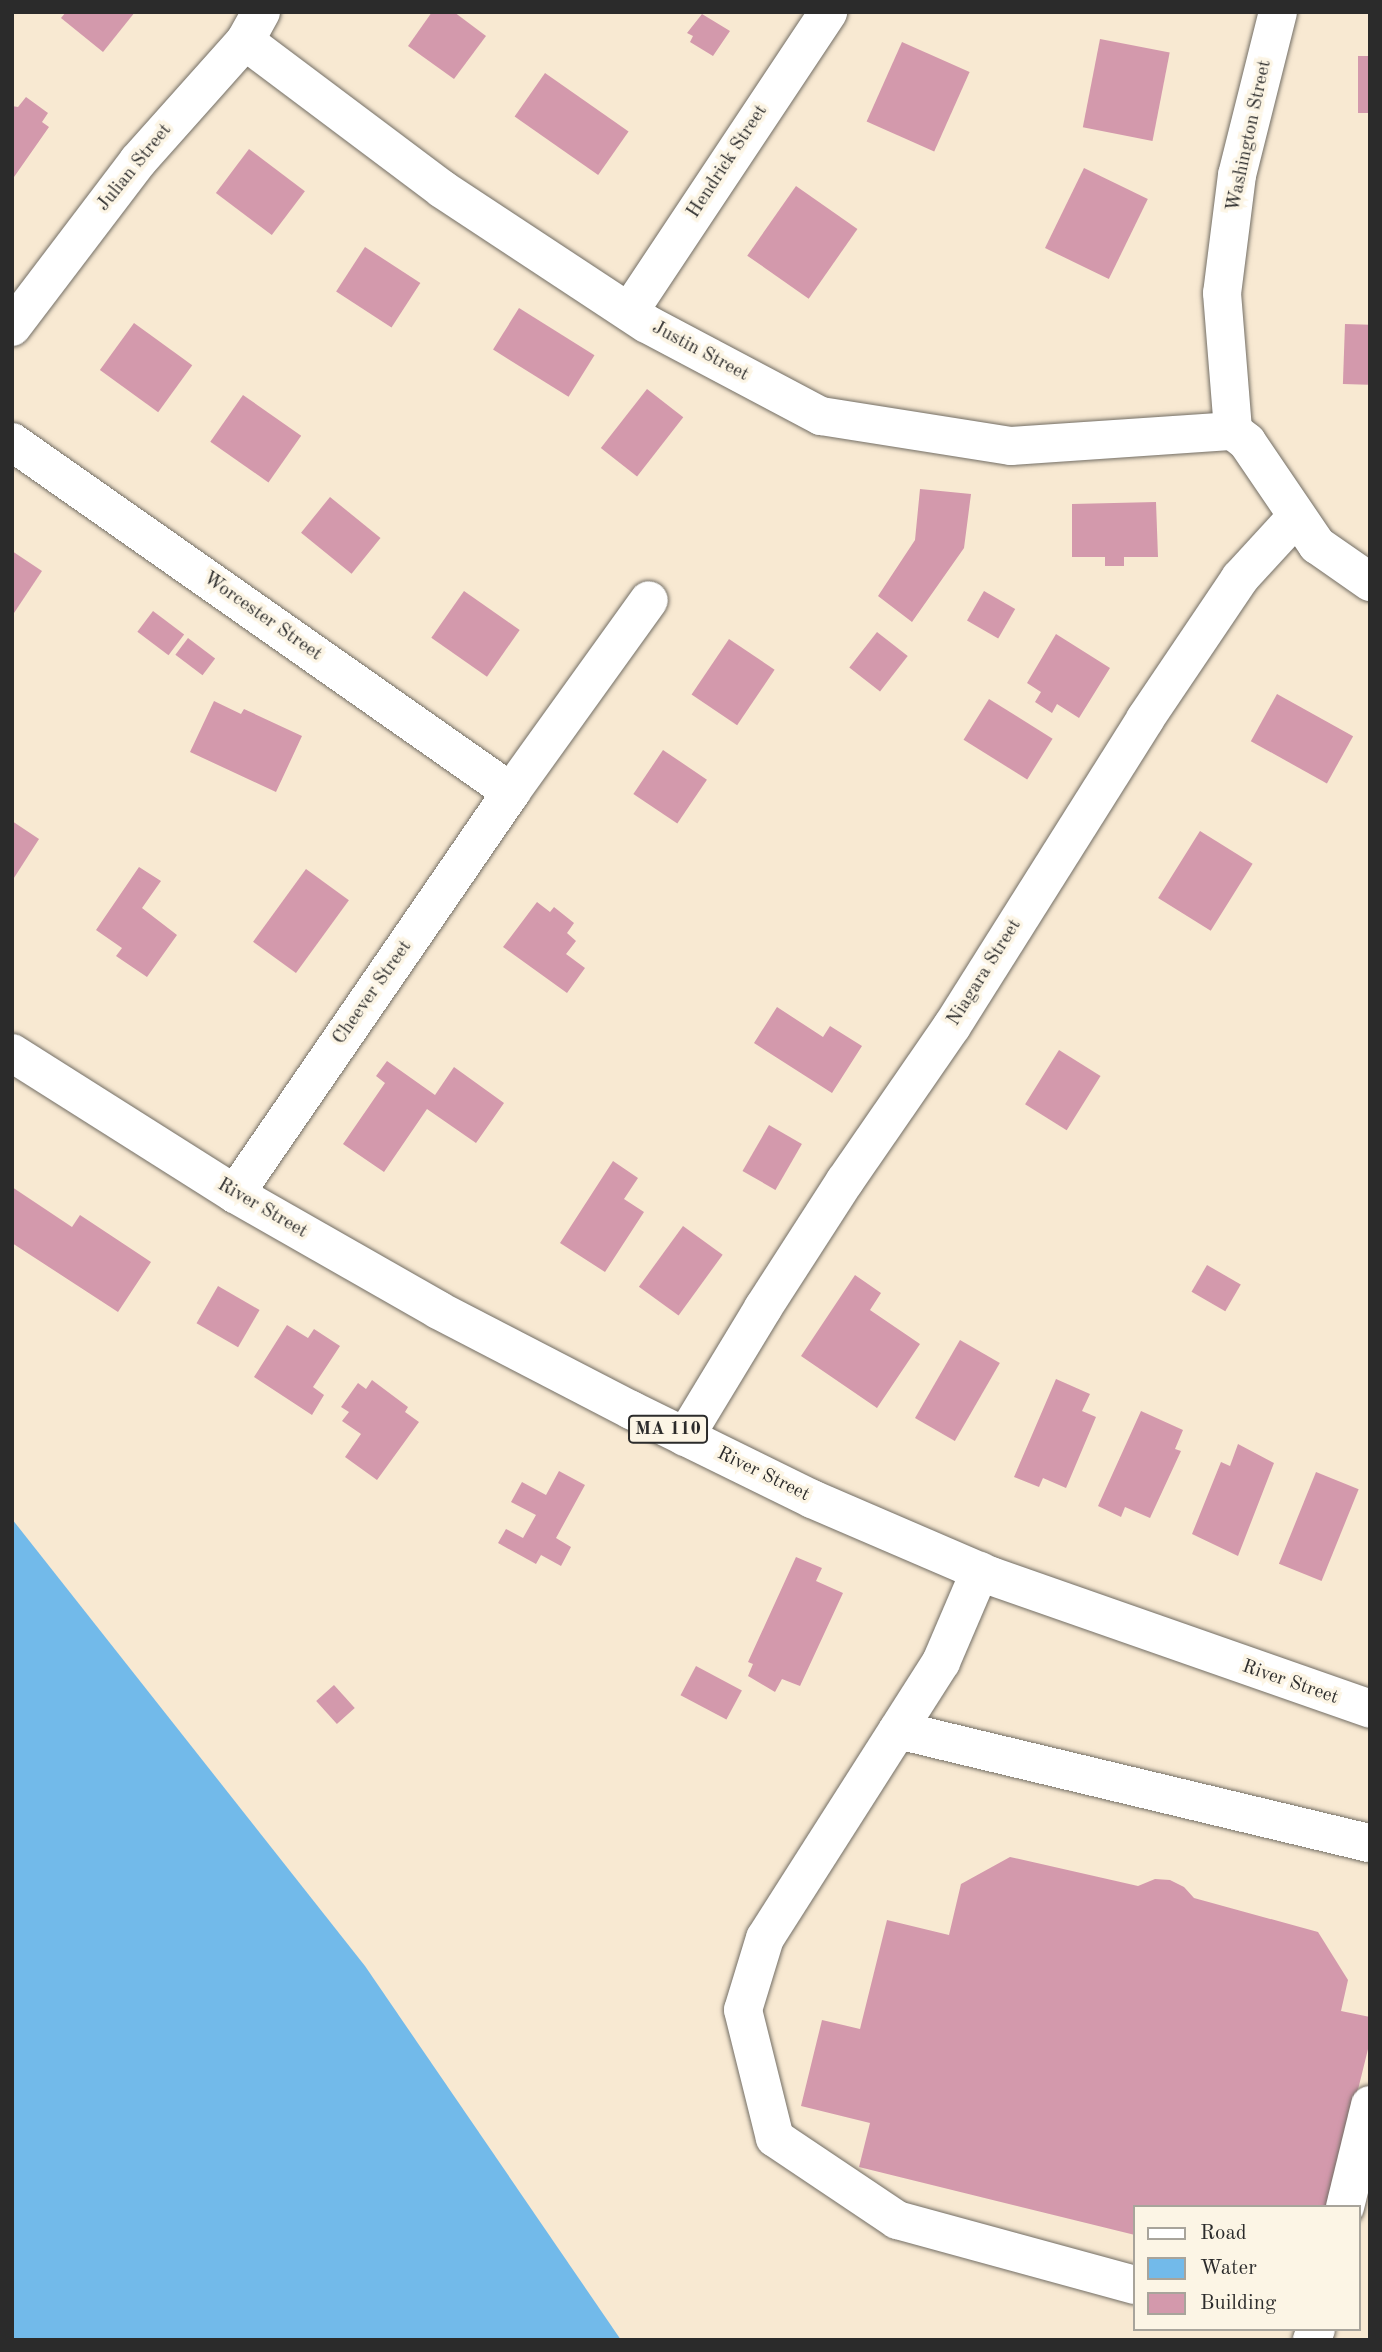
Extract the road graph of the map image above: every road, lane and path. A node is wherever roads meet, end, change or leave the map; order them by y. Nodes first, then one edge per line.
1 (828, 12) edge
2 (1278, 12) edge
3 (253, 27) edge
4 (629, 312) junction
5 (12, 327) edge
6 (1233, 432) junction
7 (12, 442) edge
8 (1296, 517) junction
9 (1370, 582) edge
10 (649, 600) dead end
11 (512, 792) junction
12 (12, 1053) edge
13 (234, 1194) junction
14 (685, 1437) junction
15 (981, 1571) junction
16 (1370, 1709) edge
17 (898, 1730) junction
18 (1370, 1843) edge
19 (1370, 2105) edge
20 (1355, 2194) edge
21 (1134, 2284) edge

1 - 4 street, Hendrick Street
2 - 6 street, Washington Street
3 - 4 street, Justin Street
3 - 5 street, Julian Street
4 - 6 street, Justin Street
6 - 8 street
7 - 11 street, Worcester Street
8 - 9 street
8 - 14 street, Niagara Street
10 - 11 street, Cheever Street
11 - 13 street, Cheever Street
12 - 13 street, River Street / MA 110
13 - 14 street, River Street / MA 110
14 - 15 street, River Street / MA 110
15 - 16 street, River Street / MA 110
15 - 17 street
17 - 18 street
17 - 21 street
19 - 20 street

